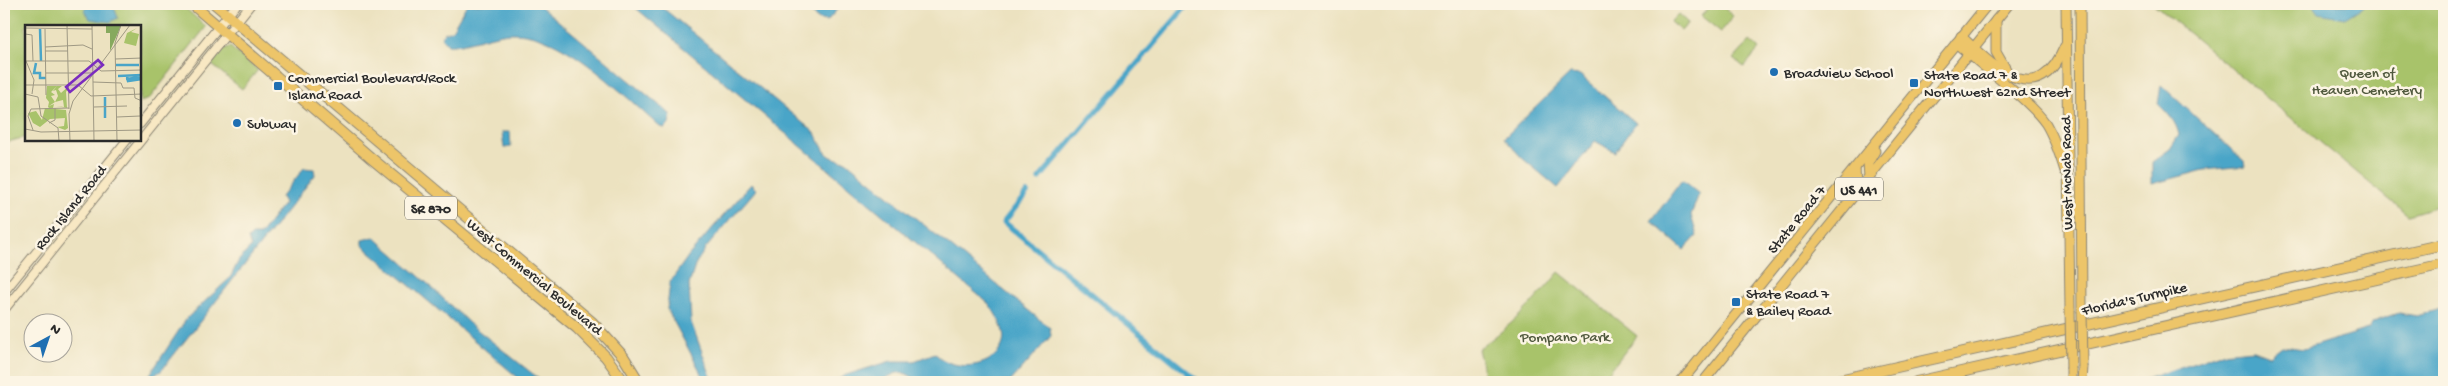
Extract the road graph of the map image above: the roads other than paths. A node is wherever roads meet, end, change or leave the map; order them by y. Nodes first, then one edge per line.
1 (192, 4) edge
2 (215, 4) edge
3 (236, 4) edge
4 (251, 4) edge
5 (1988, 4) edge
6 (2008, 4) edge
7 (2066, 4) edge
8 (2080, 4) edge
9 (228, 14) junction
10 (1996, 19) junction
11 (237, 22) junction
12 (218, 26) junction
13 (227, 33) junction
14 (1959, 40) junction
15 (2067, 42) junction
16 (1971, 51) junction
17 (2012, 77) junction
18 (141, 123) edge
19 (1888, 129) junction
20 (141, 140) edge
21 (126, 141) edge
22 (140, 141) edge
23 (1855, 168) junction
24 (1869, 177) junction
25 (2068, 181) junction
26 (1848, 204) junction
27 (2444, 244) edge
28 (2444, 264) edge
29 (4, 292) edge
30 (4, 310) edge
31 (606, 357) junction
32 (619, 382) edge
33 (624, 382) edge
34 (639, 382) edge
35 (1681, 382) edge
36 (1703, 382) edge
37 (1830, 382) edge
38 (1916, 382) edge
39 (2071, 382) edge
40 (2082, 382) edge

1 - 12 highway, West Commercial Boulevard / SR 870
2 - 9 highway, West Commercial Boulevard / SR 870
3 - 9 main road
4 - 11 main road, Rock Island Road
5 - 14 main road, State Road 7 / US 441
6 - 10 main road, State Road 7 / US 441
7 - 15 main road, West McNab Road
8 - 40 main road, West McNab Road, bridge
9 - 11 highway, West Commercial Boulevard / SR 870
9 - 12 main road
10 - 16 main road, State Road 7 / US 441
10 - 17 main road
11 - 13 main road, Rock Island Road
11 - 34 highway, West Commercial Boulevard / SR 870
12 - 13 highway, West Commercial Boulevard / SR 870
12 - 18 main road
13 - 20 main road, Rock Island Road
13 - 31 highway, West Commercial Boulevard / SR 870
14 - 16 main road
14 - 19 main road, State Road 7 / US 441
15 - 17 main road
15 - 25 main road, West McNab Road
16 - 17 main road
16 - 24 main road, State Road 7 / US 441
16 - 25 main road
19 - 23 main road, State Road 7 / US 441
19 - 24 main road
21 - 29 main road, Rock Island Road
22 - 30 main road, Rock Island Road
23 - 26 main road
23 - 35 main road, State Road 7 / US 441
24 - 26 main road, State Road 7 / US 441
25 - 39 main road, West McNab Road, bridge
26 - 36 main road, State Road 7 / US 441
27 - 37 highway, Florida's Turnpike
28 - 38 highway
31 - 32 highway
31 - 33 highway, West Commercial Boulevard / SR 870

